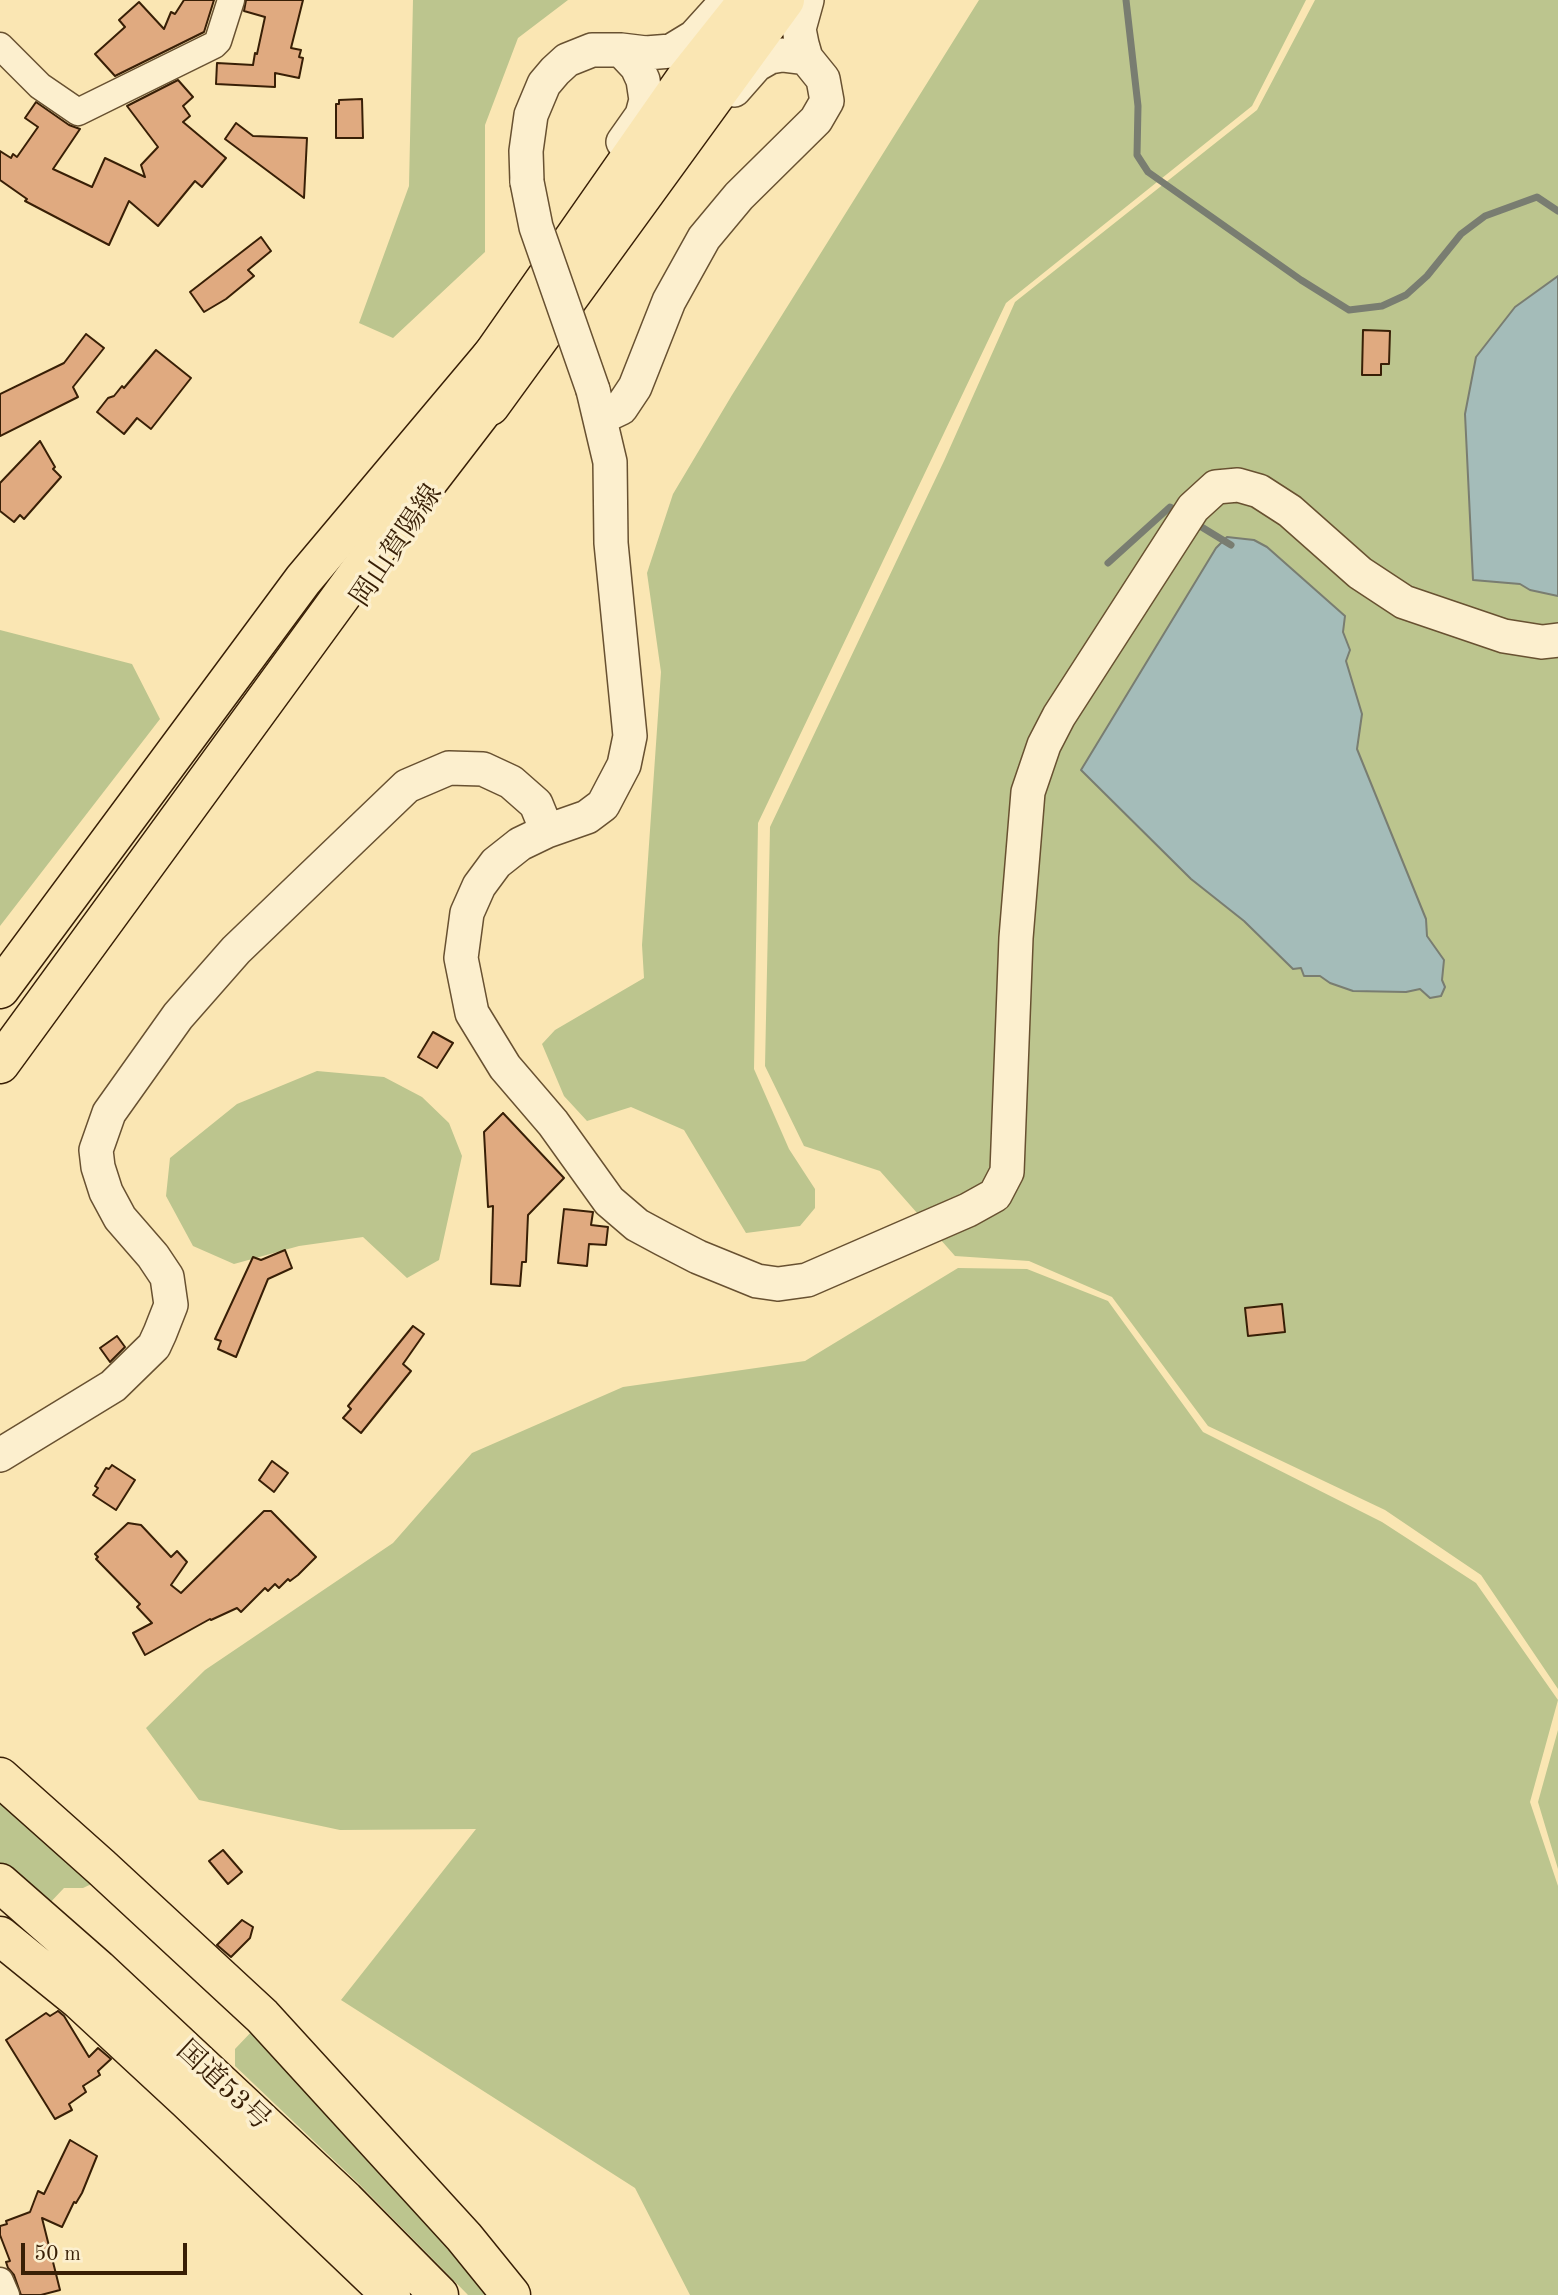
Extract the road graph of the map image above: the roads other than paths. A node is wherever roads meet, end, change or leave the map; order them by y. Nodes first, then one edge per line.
1 (231, 0) edge
2 (727, 0) edge
3 (748, 0) edge
4 (785, 0) edge
5 (807, 0) edge
6 (0, 46) edge
7 (621, 50) junction
8 (806, 58) junction
9 (601, 251) junction
10 (559, 258) junction
11 (500, 367) junction
12 (597, 404) junction
13 (1558, 640) edge
14 (547, 831) junction
15 (0, 989) edge
16 (0, 1026) edge
17 (0, 1064) edge
18 (0, 1086) edge
19 (0, 1455) edge
20 (0, 1777) edge
21 (0, 1883) edge
22 (0, 1936) edge
23 (199, 2087) junction
24 (0, 2281) edge
25 (6, 2295) edge
26 (391, 2295) edge
27 (439, 2295) edge
28 (511, 2295) edge

1 - 6 street
2 - 7 street
3 - 10 main road, 岡山賀陽線
4 - 9 main road, 岡山賀陽線
5 - 8 street
7 - 10 street
7 - 12 street, bridge
8 - 9 street
8 - 12 street
9 - 11 main road, 岡山賀陽線
10 - 11 main road, 岡山賀陽線
11 - 15 main road, 岡山賀陽線
11 - 16 main road
11 - 17 main road
11 - 18 main road, 岡山賀陽線
12 - 14 street
13 - 14 street
14 - 19 street
20 - 28 main road
21 - 23 main road, 国道53号
22 - 23 main road
23 - 26 main road
23 - 27 main road, 国道53号
24 - 25 street

